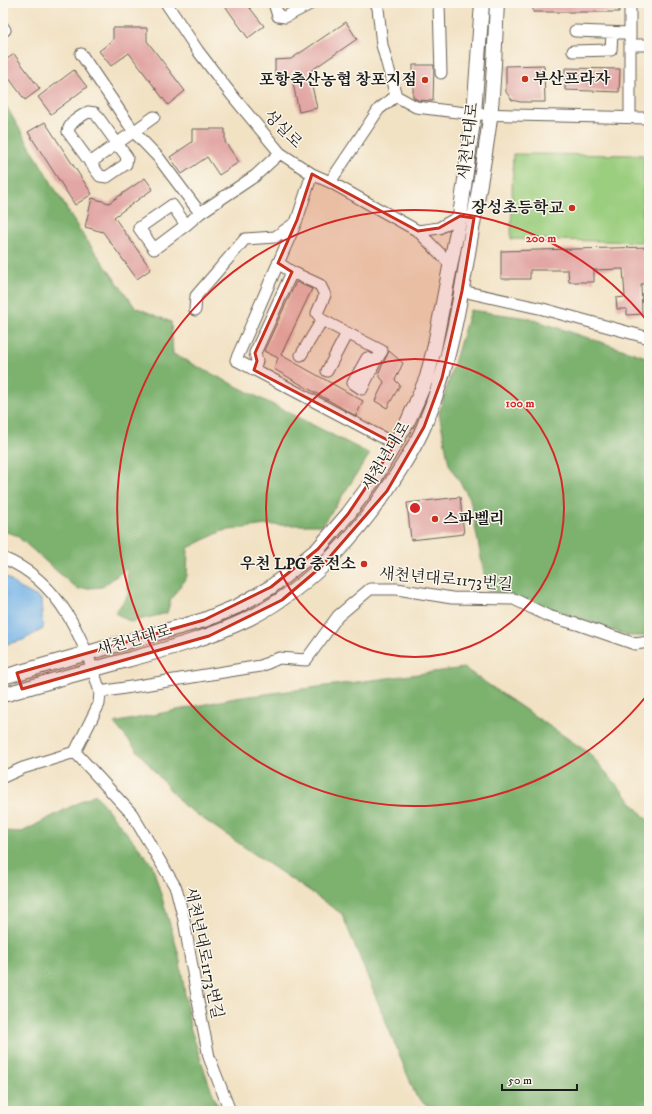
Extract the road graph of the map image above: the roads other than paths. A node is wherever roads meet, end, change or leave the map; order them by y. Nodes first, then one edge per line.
1 (166, 3) edge
2 (274, 3) edge
3 (312, 3) edge
4 (376, 3) edge
5 (439, 3) edge
6 (482, 3) edge
7 (497, 3) edge
8 (630, 3) edge
9 (3, 27) edge
10 (3, 32) edge
11 (575, 32) dead end
12 (612, 33) junction
13 (630, 33) junction
14 (630, 45) junction
15 (649, 46) edge
16 (573, 51) dead end
17 (81, 54) dead end
18 (441, 73) dead end
19 (396, 96) junction
20 (474, 114) junction
21 (490, 115) junction
22 (630, 117) junction
23 (154, 118) dead end
24 (649, 118) edge
25 (134, 132) junction
26 (116, 144) junction
27 (280, 153) junction
28 (90, 163) junction
29 (312, 174) junction
30 (330, 182) junction
31 (200, 213) junction
32 (467, 217) junction
33 (296, 223) junction
34 (186, 226) dead end
35 (418, 231) junction
36 (278, 263) junction
37 (451, 265) junction
38 (292, 272) junction
39 (462, 291) junction
40 (195, 310) dead end
41 (322, 320) junction
42 (347, 333) junction
43 (649, 338) edge
44 (301, 355) dead end
45 (375, 362) dead end
46 (254, 370) junction
47 (327, 371) dead end
48 (395, 444) junction
49 (3, 558) edge
50 (139, 639) junction
51 (649, 642) edge
52 (87, 653) junction
53 (144, 655) junction
54 (93, 669) junction
55 (17, 673) junction
56 (3, 677) edge
57 (22, 690) junction
58 (100, 692) junction
59 (3, 695) edge
60 (75, 752) junction
61 (3, 776) edge
62 (230, 1111) edge

1 - 27 street, 성실로
2 - 3 street
4 - 19 street
5 - 18 street
6 - 20 main road, 새천년대로
7 - 21 main road, 새천년대로
8 - 13 street
9 - 10 street
11 - 12 street
12 - 13 street
12 - 16 street
13 - 14 street
14 - 15 street
14 - 22 street
17 - 25 street
19 - 20 street
19 - 30 street
20 - 21 street
20 - 32 main road, 새천년대로
21 - 22 street
21 - 32 main road, 새천년대로
22 - 24 street
23 - 25 street
25 - 26 street
25 - 31 street
26 - 28 street
26 - 28 street
26 - 28 street
27 - 29 street, 성실로
27 - 31 street
29 - 30 street, 성실로
29 - 33 street
30 - 35 street, 성실로
31 - 34 street
32 - 35 street
32 - 37 main road, 새천년대로
32 - 39 main road, 새천년대로
33 - 36 street
33 - 40 street
35 - 37 street, 성실로
36 - 38 street
36 - 46 street
37 - 48 main road, 새천년대로
38 - 41 street
38 - 46 street
39 - 43 street
39 - 53 main road, 새천년대로
41 - 42 street
41 - 44 street
42 - 45 street
42 - 47 street
46 - 48 street
48 - 50 main road, 새천년대로
49 - 52 street
50 - 52 main road, 새천년대로
50 - 53 main road
51 - 58 street, 새천년대로1173번길
52 - 54 street
52 - 55 main road, 새천년대로
53 - 54 main road, 새천년대로
54 - 57 main road, 새천년대로
54 - 58 street
55 - 56 main road, 새천년대로
55 - 57 main road
57 - 59 main road, 새천년대로
58 - 60 street
60 - 61 street
60 - 62 street, 새천년대로1173번길

